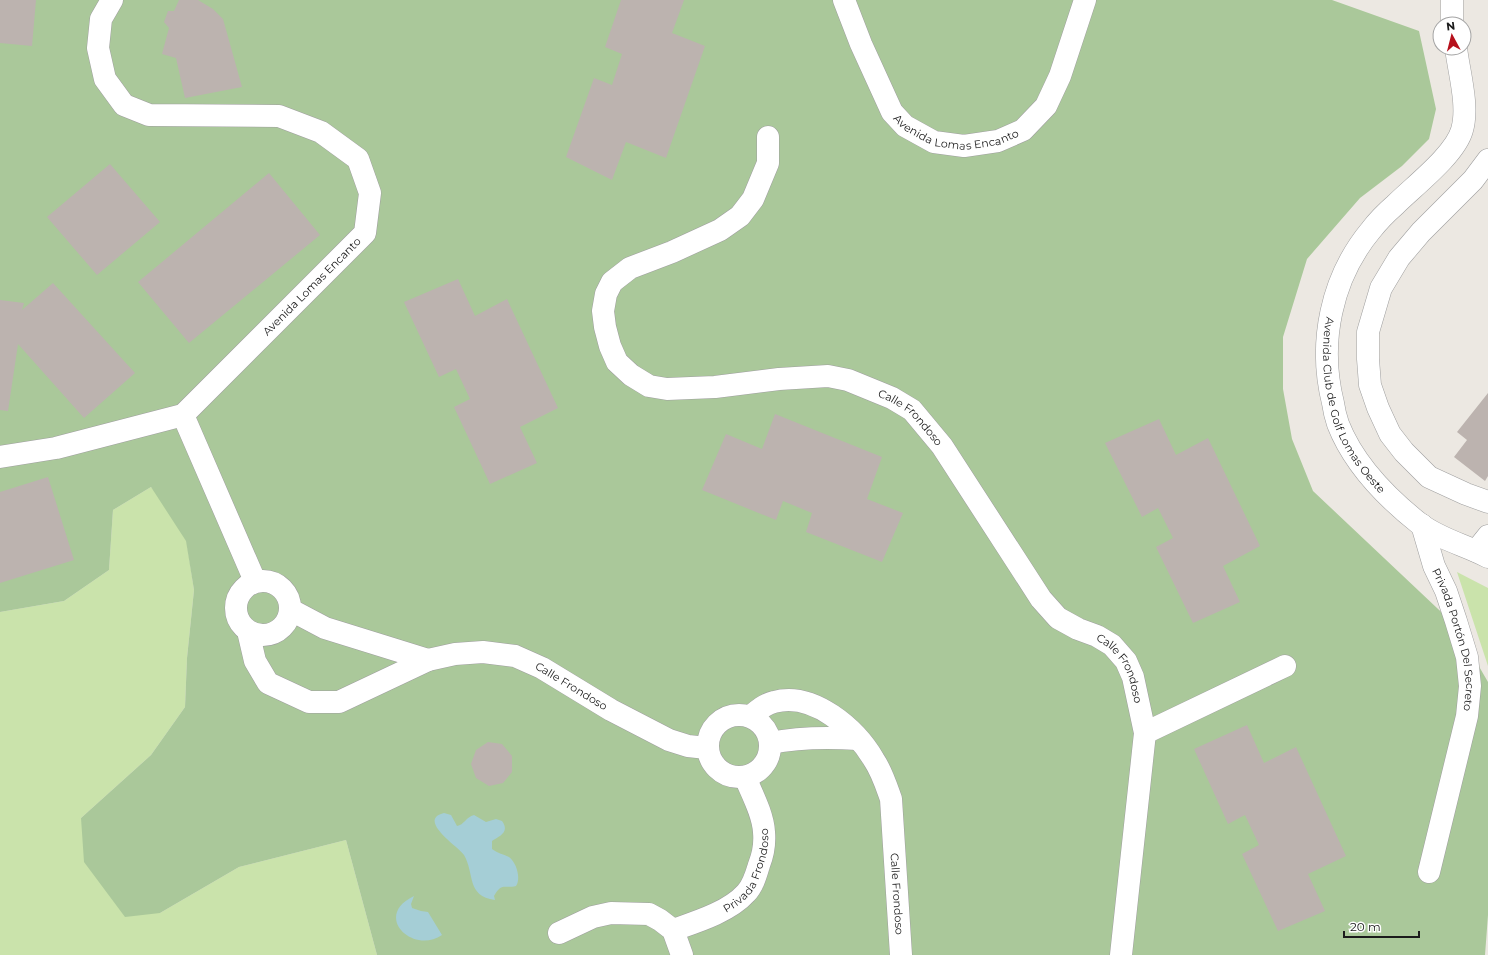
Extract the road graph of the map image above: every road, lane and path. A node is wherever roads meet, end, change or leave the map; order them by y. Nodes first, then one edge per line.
1 (112, 0) edge
2 (844, 0) edge
3 (1085, 0) edge
4 (1452, 0) edge
5 (1452, 16) edge
6 (1457, 56) edge
7 (768, 137) dead end
8 (1488, 160) edge
9 (183, 415) junction
10 (0, 457) edge
11 (1488, 502) edge
12 (1422, 525) junction
13 (1484, 548) edge
14 (255, 581) junction
15 (291, 610) junction
16 (248, 631) junction
17 (428, 660) junction
18 (1285, 666) dead end
19 (751, 716) junction
20 (1145, 733) junction
21 (858, 739) junction
22 (770, 743) junction
23 (707, 748) junction
24 (745, 777) junction
25 (1429, 872) dead end
26 (673, 930) junction
27 (559, 932) dead end
28 (682, 955) edge
29 (901, 955) edge
30 (1120, 955) edge

1 - 9 street, Avenida Lomas Encanto
2 - 3 street, Avenida Lomas Encanto
4 - 5 street
6 - 12 street, Avenida Club de Golf Lomas Oeste
7 - 20 street, Calle Frondoso
8 - 11 street, Avenida Club de Golf Lomas Oeste
9 - 10 street
9 - 14 street
12 - 13 street, Avenida Club de Golf Lomas Oeste
12 - 25 street, Privada Portón Del Secreto
14 - 15 street
14 - 16 street
15 - 16 street
15 - 17 street, Calle Frondoso
16 - 17 street, Calle Frondoso
17 - 23 street, Calle Frondoso
18 - 20 street
19 - 21 street, Calle Frondoso
19 - 22 street
19 - 23 street
20 - 30 street, Calle Frondoso
21 - 22 street
21 - 29 street, Calle Frondoso
22 - 24 street
23 - 24 street
24 - 26 street, Privada Frondoso
26 - 27 street
26 - 28 street

